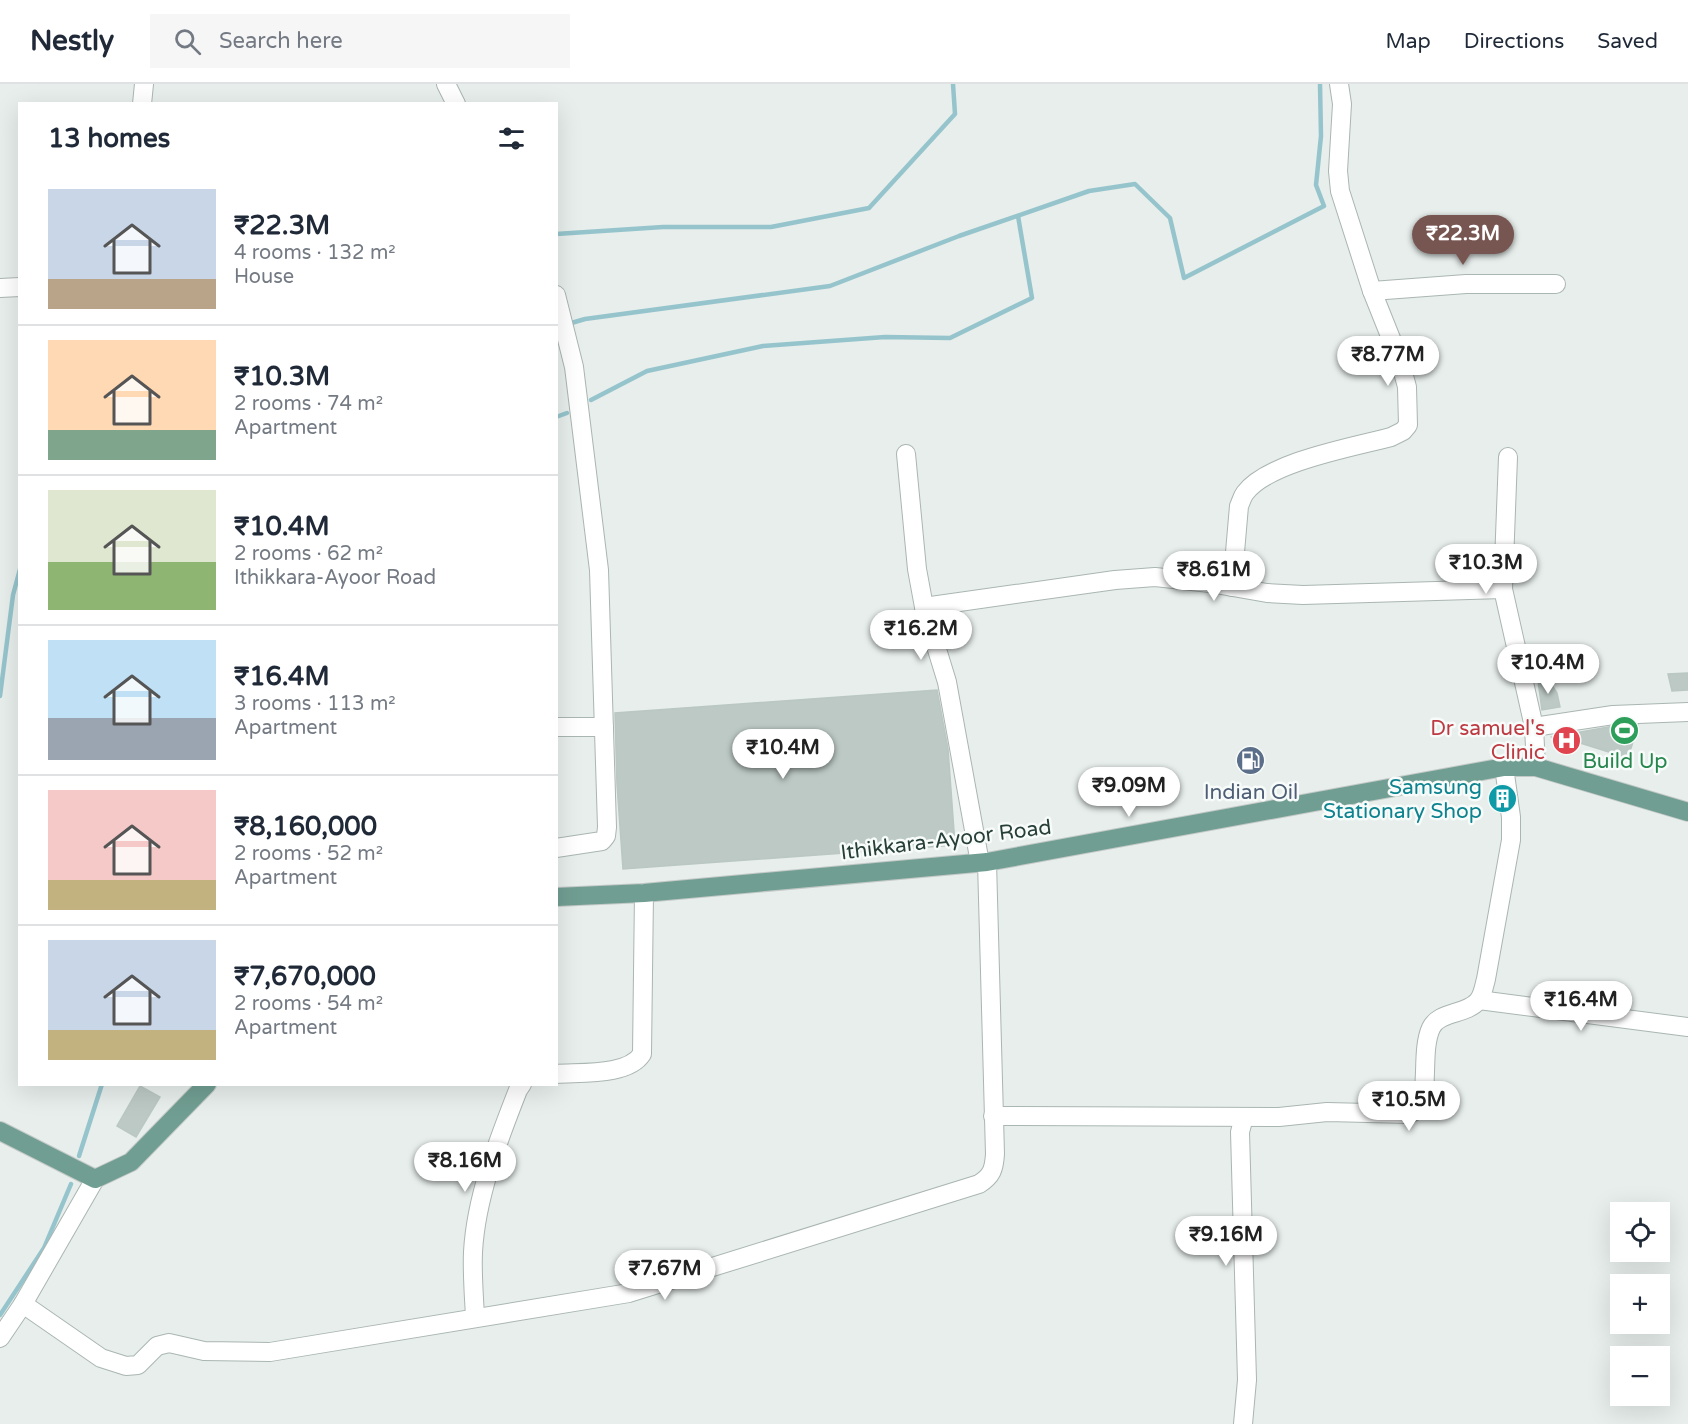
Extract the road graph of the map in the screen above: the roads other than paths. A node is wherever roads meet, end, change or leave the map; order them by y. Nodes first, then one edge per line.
1 (144, 84) edge
2 (446, 84) edge
3 (1338, 84) edge
4 (142, 102) edge
5 (455, 102) edge
6 (1556, 284) dead end
7 (18, 286) edge
8 (0, 288) edge
9 (1372, 291) junction
10 (558, 302) edge
11 (906, 454) dead end
12 (1508, 457) dead end
13 (1232, 587) junction
14 (1503, 589) junction
15 (924, 607) junction
16 (1688, 712) edge
17 (558, 727) edge
18 (604, 727) junction
19 (1534, 727) junction
20 (1504, 767) junction
21 (1536, 767) junction
22 (1688, 812) edge
23 (558, 848) edge
24 (984, 863) junction
25 (644, 893) junction
26 (558, 897) edge
27 (1479, 1000) junction
28 (1688, 1027) edge
29 (558, 1074) edge
30 (205, 1086) edge
31 (521, 1086) edge
32 (993, 1116) junction
33 (1244, 1117) junction
34 (0, 1131) edge
35 (95, 1179) junction
36 (23, 1304) junction
37 (475, 1317) junction
38 (0, 1338) edge
39 (1243, 1424) edge

1 - 4 street
2 - 5 street
3 - 9 street
6 - 9 street
7 - 8 street
9 - 13 street
10 - 18 street
11 - 15 street
12 - 14 street
13 - 14 street
13 - 15 street
14 - 19 street
15 - 24 street
16 - 19 street
17 - 18 street
18 - 23 street
19 - 21 street
20 - 21 main road, Ithikkara-Ayoor Road
20 - 24 main road, Ithikkara-Ayoor Road
20 - 27 street
21 - 22 main road, Ithikkara-Ayoor Road
24 - 25 main road, Ithikkara-Ayoor Road
24 - 32 street
25 - 26 main road, Ithikkara-Ayoor Road
25 - 29 street
27 - 28 street
27 - 33 street
30 - 35 main road
31 - 37 street
32 - 33 street
32 - 37 street
33 - 39 street
34 - 35 main road
35 - 36 street
36 - 37 street
36 - 38 street

